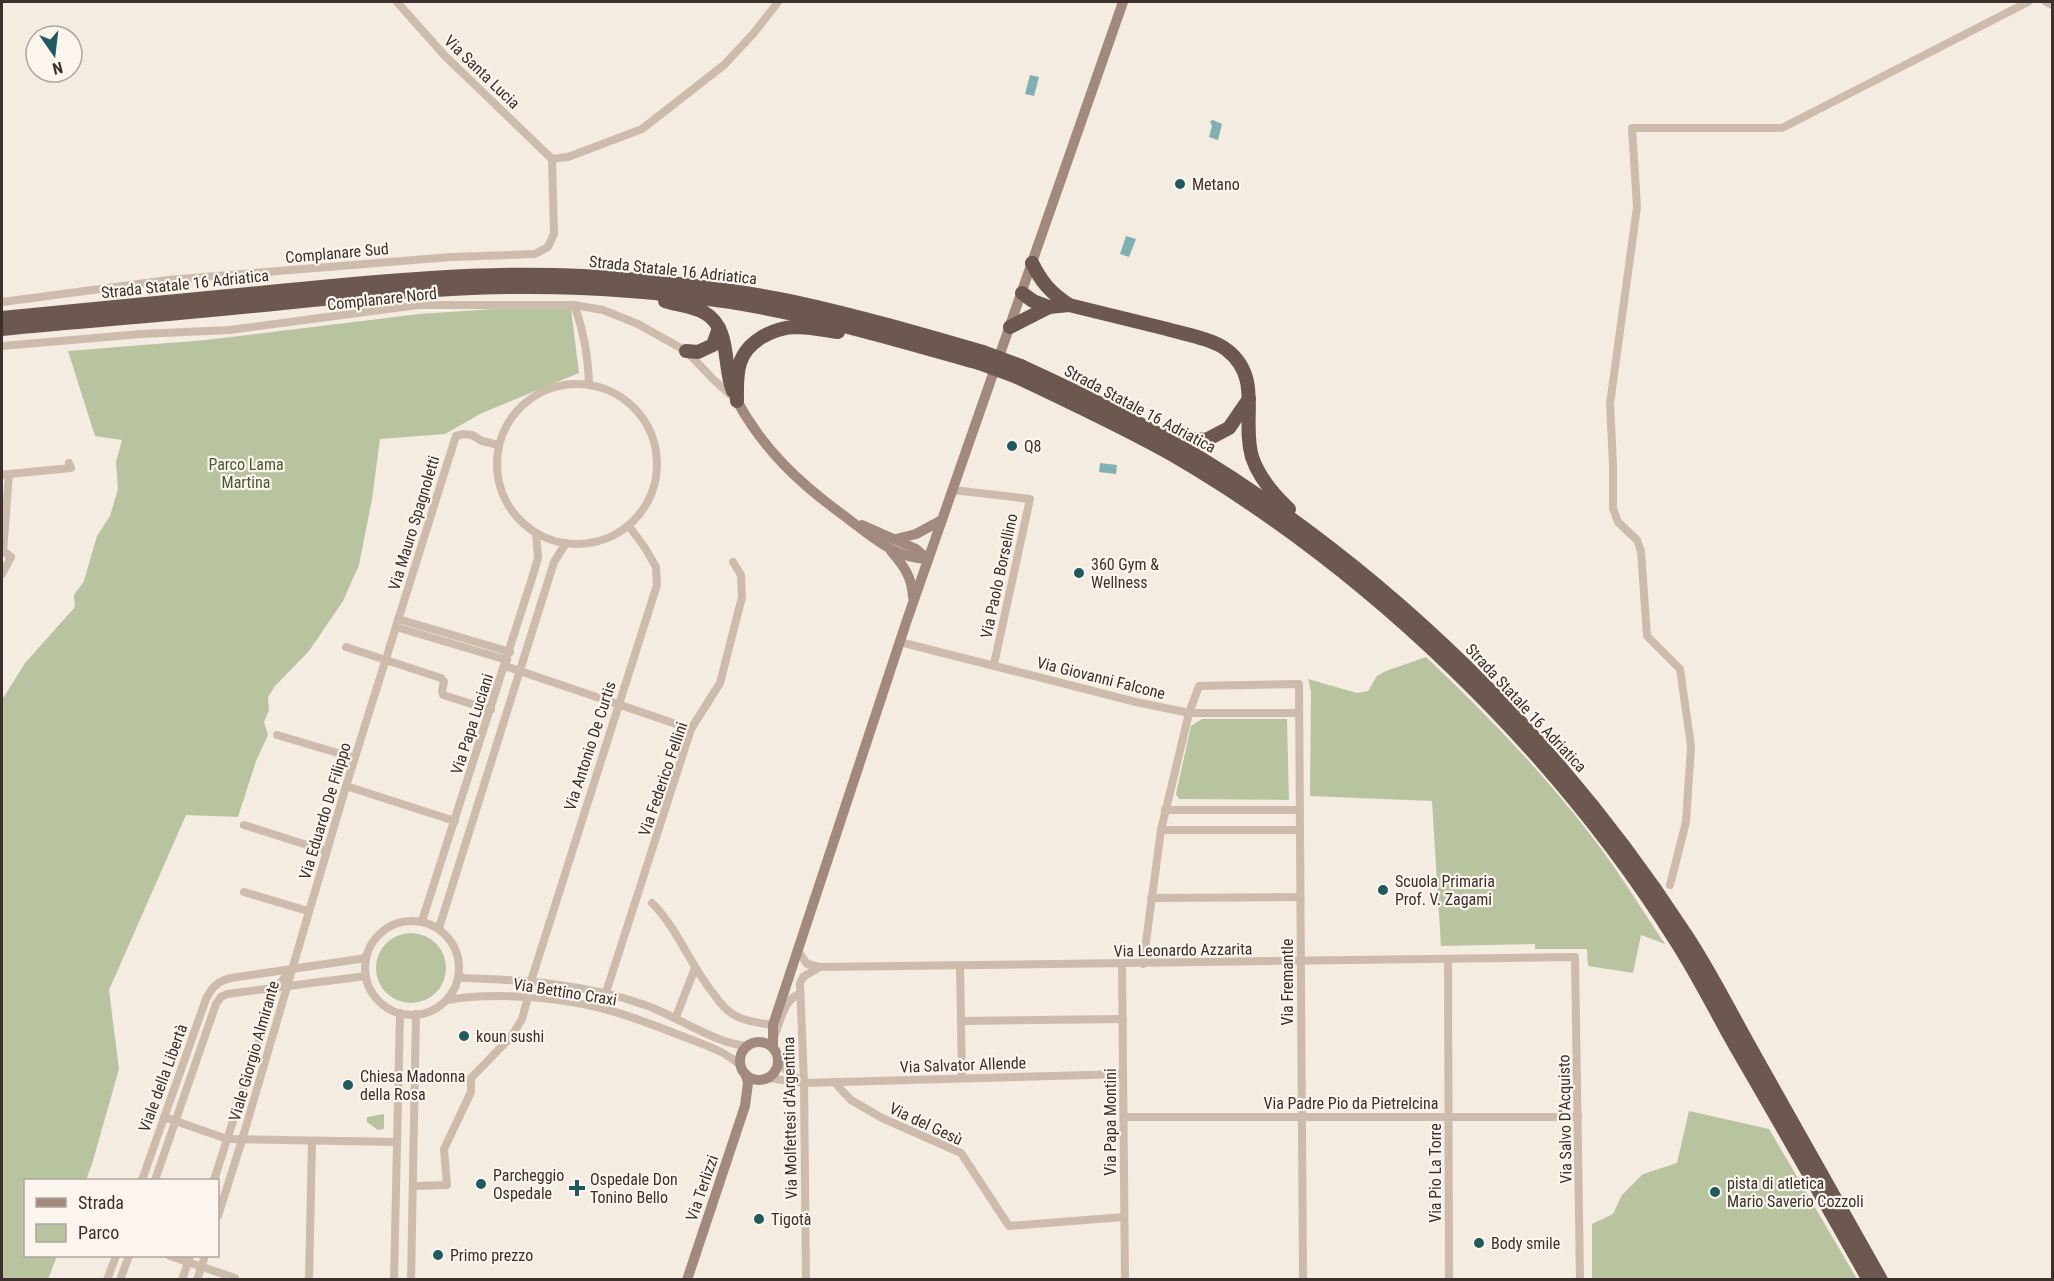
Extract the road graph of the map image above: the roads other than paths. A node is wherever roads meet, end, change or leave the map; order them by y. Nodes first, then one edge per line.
1 (397, 2) edge
2 (778, 2) edge
3 (1123, 2) edge
4 (2028, 2) edge
5 (2046, 2) edge
6 (2052, 4) edge
7 (552, 159) junction
8 (1032, 263) junction
9 (628, 291) junction
10 (1022, 293) junction
11 (1051, 301) junction
12 (2, 302) edge
13 (574, 304) junction
14 (2, 318) edge
15 (1010, 327) junction
16 (719, 328) junction
17 (2, 329) edge
18 (890, 337) junction
19 (2, 346) edge
20 (686, 351) junction
21 (981, 357) junction
22 (1019, 372) junction
23 (589, 384) junction
24 (1248, 399) junction
25 (737, 401) junction
26 (1096, 402) junction
27 (499, 445) junction
28 (69, 463) dead end
29 (5, 474) edge
30 (953, 490) junction
31 (942, 520) junction
32 (629, 526) junction
33 (536, 533) junction
34 (566, 543) junction
35 (892, 544) junction
36 (2, 550) edge
37 (1336, 553) junction
38 (928, 559) junction
39 (733, 562) dead end
40 (2, 574) edge
41 (913, 601) junction
42 (397, 623) junction
43 (900, 642) junction
44 (346, 647) dead end
45 (510, 652) junction
46 (385, 660) junction
47 (506, 663) junction
48 (994, 664) junction
49 (520, 671) junction
50 (618, 704) junction
51 (491, 710) junction
52 (1189, 713) junction
53 (1299, 713) junction
54 (691, 729) junction
55 (277, 735) dead end
56 (355, 758) junction
57 (346, 786) junction
58 (462, 800) junction
59 (477, 806) junction
60 (1165, 810) junction
61 (1299, 810) junction
62 (455, 821) junction
63 (244, 825) dead end
64 (1161, 830) junction
65 (1300, 830) junction
66 (326, 851) junction
67 (1670, 885) dead end
68 (244, 892) dead end
69 (1300, 897) junction
70 (1151, 898) junction
71 (652, 903) dead end
72 (308, 911) junction
73 (422, 921) junction
74 (439, 928) junction
75 (798, 951) junction
76 (1575, 957) joint
77 (366, 958) junction
78 (1448, 959) junction
79 (1301, 962) junction
80 (1122, 964) junction
81 (1143, 964) junction
82 (960, 966) junction
83 (819, 967) junction
84 (695, 968) junction
85 (291, 970) junction
86 (366, 976) junction
87 (459, 976) junction
88 (531, 981) junction
89 (213, 987) junction
90 (287, 987) junction
91 (276, 988) junction
92 (606, 993) junction
93 (800, 994) junction
94 (221, 997) junction
95 (528, 997) junction
96 (447, 1000) junction
97 (601, 1008) junction
98 (399, 1013) junction
99 (416, 1014) junction
100 (676, 1017) junction
101 (1123, 1019) junction
102 (961, 1021) junction
103 (772, 1025) junction
104 (752, 1044) junction
105 (773, 1044) junction
106 (779, 1061) junction
107 (743, 1070) junction
108 (1123, 1074) junction
109 (767, 1078) junction
110 (962, 1078) junction
111 (834, 1082) junction
112 (804, 1083) junction
113 (745, 1106) junction
114 (164, 1117) junction
115 (1124, 1117) junction
116 (1302, 1117) junction
117 (1449, 1117) junction
118 (1578, 1117) junction
119 (176, 1121) junction
120 (227, 1139) junction
121 (242, 1140) junction
122 (312, 1142) junction
123 (396, 1142) junction
124 (142, 1179) edge
125 (155, 1179) edge
126 (214, 1179) edge
127 (413, 1186) junction
128 (396, 1197) junction
129 (412, 1197) junction
130 (219, 1213) edge
131 (1124, 1217) junction
132 (116, 1257) edge
133 (129, 1257) edge
134 (205, 1257) edge
135 (189, 1258) edge
136 (201, 1266) junction
137 (394, 1277) edge
138 (411, 1277) edge
139 (235, 1278) dead end
140 (107, 1280) edge
141 (120, 1280) edge
142 (182, 1280) edge
143 (197, 1280) edge
144 (309, 1280) edge
145 (687, 1280) edge
146 (806, 1280) edge
147 (1125, 1280) edge
148 (1303, 1280) edge
149 (1449, 1280) edge
150 (1580, 1280) edge
151 (1869, 1280) edge
152 (1881, 1280) edge

1 - 7 street, Via Santa Lucia
2 - 7 street
3 - 8 main road
4 - 67 street
5 - 6 street
7 - 12 street, Complanare Sud
8 - 10 main road
8 - 11 highway
9 - 16 highway
9 - 17 highway, Strada Statale 16 Adriatica
9 - 18 highway, Strada Statale 16 Adriatica
10 - 11 highway
10 - 15 main road
11 - 15 highway
11 - 24 highway
13 - 19 street, Complanare Nord
13 - 20 street, Complanare Nord
13 - 23 street
14 - 21 highway, Strada Statale 16 Adriatica
15 - 30 main road
16 - 20 highway
16 - 25 highway
18 - 21 highway, Strada Statale 16 Adriatica
18 - 25 highway
20 - 25 street, Complanare Nord
21 - 22 highway, Strada Statale 16 Adriatica, bridge
22 - 26 highway, Strada Statale 16 Adriatica
22 - 151 highway, Strada Statale 16 Adriatica
23 - 27 street
23 - 32 street
24 - 26 highway
24 - 37 highway
25 - 35 main road
26 - 37 highway, Strada Statale 16 Adriatica
27 - 33 street
27 - 42 street, Via Mauro Spagnoletti
28 - 29 street
29 - 36 street
30 - 31 main road
30 - 48 street, Via Paolo Borsellino
31 - 35 main road
31 - 38 main road
32 - 34 street
32 - 50 street, Via Antonio De Curtis
33 - 34 street
33 - 45 street, Via Papa Luciani
34 - 49 street, Via Papa Luciani
35 - 38 main road
35 - 41 main road
36 - 40 street
37 - 152 highway, Strada Statale 16 Adriatica
38 - 41 main road
39 - 54 street, Via Federico Fellini
41 - 43 main road
42 - 45 street
42 - 46 street, Via Mauro Spagnoletti
42 - 47 street
43 - 48 street, Via Giovanni Falcone
43 - 75 main road
44 - 46 street
45 - 47 street, Via Papa Luciani
46 - 51 street
46 - 56 street, Via Eduardo De Filippo
47 - 49 street
47 - 51 street, Via Papa Luciani
48 - 52 street, Via Giovanni Falcone
49 - 50 street
49 - 59 street, Via Papa Luciani
50 - 54 street
50 - 88 street, Via Antonio De Curtis
51 - 58 street, Via Papa Luciani
52 - 53 street, Via Giovanni Falcone
52 - 53 street, Via Fremantle
52 - 60 street
53 - 61 street, Via Fremantle
54 - 92 street, Via Federico Fellini
55 - 56 street
56 - 57 street, Via Eduardo De Filippo
57 - 62 street
57 - 66 street, Via Eduardo De Filippo
58 - 59 street
58 - 62 street, Via Papa Luciani
59 - 74 street, Via Papa Luciani
60 - 61 street
60 - 64 street
61 - 65 street, Via Fremantle
62 - 73 street, Via Papa Luciani
63 - 66 street
64 - 65 street
64 - 70 street
65 - 69 street, Via Fremantle
66 - 72 street, Via Eduardo De Filippo
68 - 72 street
69 - 70 street
69 - 79 street, Via Fremantle
70 - 81 street
71 - 84 street
72 - 85 street, Via Eduardo De Filippo
73 - 74 street
73 - 77 street
74 - 87 street
75 - 83 street
75 - 103 main road
76 - 78 street, Via Leonardo Azzarita
76 - 118 street, Via Salvo D'Acquisto
77 - 85 street
77 - 86 street
78 - 79 street, Via Leonardo Azzarita
78 - 117 street, Via Pio La Torre
79 - 81 street, Via Leonardo Azzarita
79 - 116 street, Via Fremantle
80 - 81 street, Via Leonardo Azzarita
80 - 82 street, Via Leonardo Azzarita
80 - 101 street, Via Papa Montini
82 - 83 street, Via Leonardo Azzarita
82 - 102 street
83 - 93 street
84 - 100 street
84 - 103 street
85 - 89 street
85 - 90 street, Viale Giorgio Almirante
85 - 91 street, Viale Giorgio Almirante
86 - 90 street
86 - 98 street
87 - 88 street, Via Bettino Craxi
87 - 96 street
88 - 92 street, Via Bettino Craxi
89 - 94 street
89 - 114 street, Viale della Libertà
90 - 91 street
90 - 121 street, Viale Giorgio Almirante
91 - 94 street
91 - 120 street, Viale Giorgio Almirante
92 - 97 street, Via Federico Fellini
92 - 100 street, Via Bettino Craxi
93 - 105 street
93 - 112 street, Via Molfettesi d'Argentina
94 - 119 street, Viale della Libertà
95 - 96 street, Via Bettino Craxi
95 - 97 street, Via Bettino Craxi
95 - 127 street
96 - 99 street
97 - 107 street, Via Bettino Craxi
98 - 99 street
98 - 123 street
99 - 127 street
100 - 104 street, Via Bettino Craxi
101 - 102 street
101 - 108 street, Via Papa Montini
102 - 110 street
103 - 104 main road
103 - 105 main road
104 - 105 main road
104 - 107 main road
105 - 106 main road
106 - 109 main road
106 - 112 street
107 - 109 main road
107 - 113 main road, Via Terlizzi
108 - 110 street, Via Salvator Allende
108 - 115 street, Via Papa Montini
109 - 112 street, Via Salvator Allende
109 - 113 main road, Via Terlizzi
110 - 111 street, Via Salvator Allende
111 - 112 street, Via Salvator Allende
111 - 131 street, Via del Gesù
112 - 146 street, Via Molfettesi d'Argentina
113 - 145 main road, Via Terlizzi
114 - 119 street
114 - 124 street, Viale della Libertà
115 - 116 street, Via Padre Pio da Pietrelcina
115 - 131 street, Via Papa Montini
116 - 117 street, Via Padre Pio da Pietrelcina
116 - 148 street, Via Fremantle
117 - 118 street, Via Padre Pio da Pietrelcina
117 - 149 street, Via Pio La Torre
118 - 150 street, Via Salvo D'Acquisto
119 - 120 street
119 - 125 street, Viale della Libertà
120 - 121 street
120 - 126 street, Viale Giorgio Almirante
121 - 122 street
121 - 130 street, Viale Giorgio Almirante
122 - 123 street
122 - 144 street
123 - 128 street
127 - 129 street
128 - 129 street
128 - 137 street
129 - 138 street
131 - 147 street, Via Papa Montini
132 - 140 street
133 - 141 street
134 - 136 street
135 - 136 street
135 - 142 street
136 - 139 street
136 - 143 street
137 - 138 street

